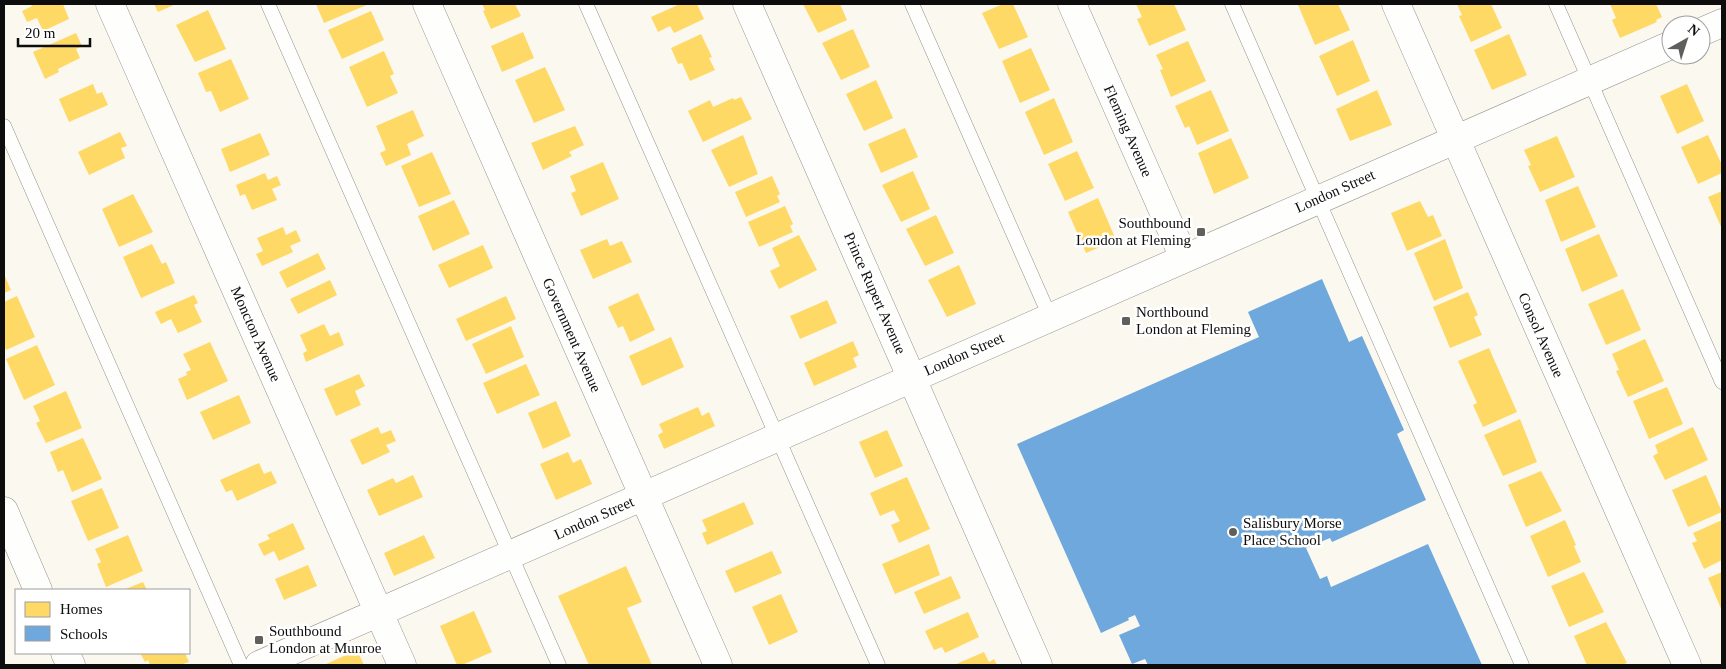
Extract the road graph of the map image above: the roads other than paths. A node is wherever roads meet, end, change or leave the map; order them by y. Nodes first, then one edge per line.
1 (110, 4) edge
2 (268, 4) edge
3 (427, 4) edge
4 (586, 4) edge
5 (747, 4) edge
6 (912, 4) edge
7 (1072, 4) edge
8 (1232, 4) edge
9 (1396, 4) edge
10 (1556, 4) edge
11 (1716, 4) edge
12 (1722, 21) edge
13 (1661, 49) edge
14 (1589, 80) junction
15 (4, 126) edge
16 (1455, 138) junction
17 (1318, 199) junction
18 (1184, 258) junction
19 (1050, 316) junction
20 (911, 377) junction
21 (1722, 382) edge
22 (777, 436) junction
23 (644, 496) junction
24 (4, 511) edge
25 (510, 555) junction
26 (38, 589) edge
27 (378, 612) junction
28 (241, 665) edge
29 (259, 665) edge
30 (402, 665) edge
31 (559, 665) edge
32 (718, 665) edge
33 (878, 665) edge
34 (1038, 665) edge
35 (1522, 665) edge
36 (1687, 665) edge

1 - 27 street, Moncton Avenue
2 - 25 lane
3 - 23 street, Government Avenue
4 - 22 lane
5 - 20 street, Prince Rupert Avenue
6 - 19 lane
7 - 18 street, Fleming Avenue
8 - 17 lane
9 - 16 street, Consol Avenue
10 - 14 lane
11 - 12 street
13 - 14 street, London Street
14 - 16 street, London Street
14 - 21 lane
15 - 28 lane
16 - 17 street, London Street
16 - 36 street, Consol Avenue
17 - 18 street, London Street
17 - 35 lane
18 - 19 street, London Street
19 - 20 street, London Street
20 - 22 street, London Street
20 - 34 street, Prince Rupert Avenue
22 - 23 street, London Street
22 - 33 lane
23 - 25 street, London Street
23 - 32 street, Government Avenue
24 - 26 street
25 - 27 street, London Street
25 - 31 lane
27 - 29 street, London Street
27 - 30 street, Moncton Avenue

